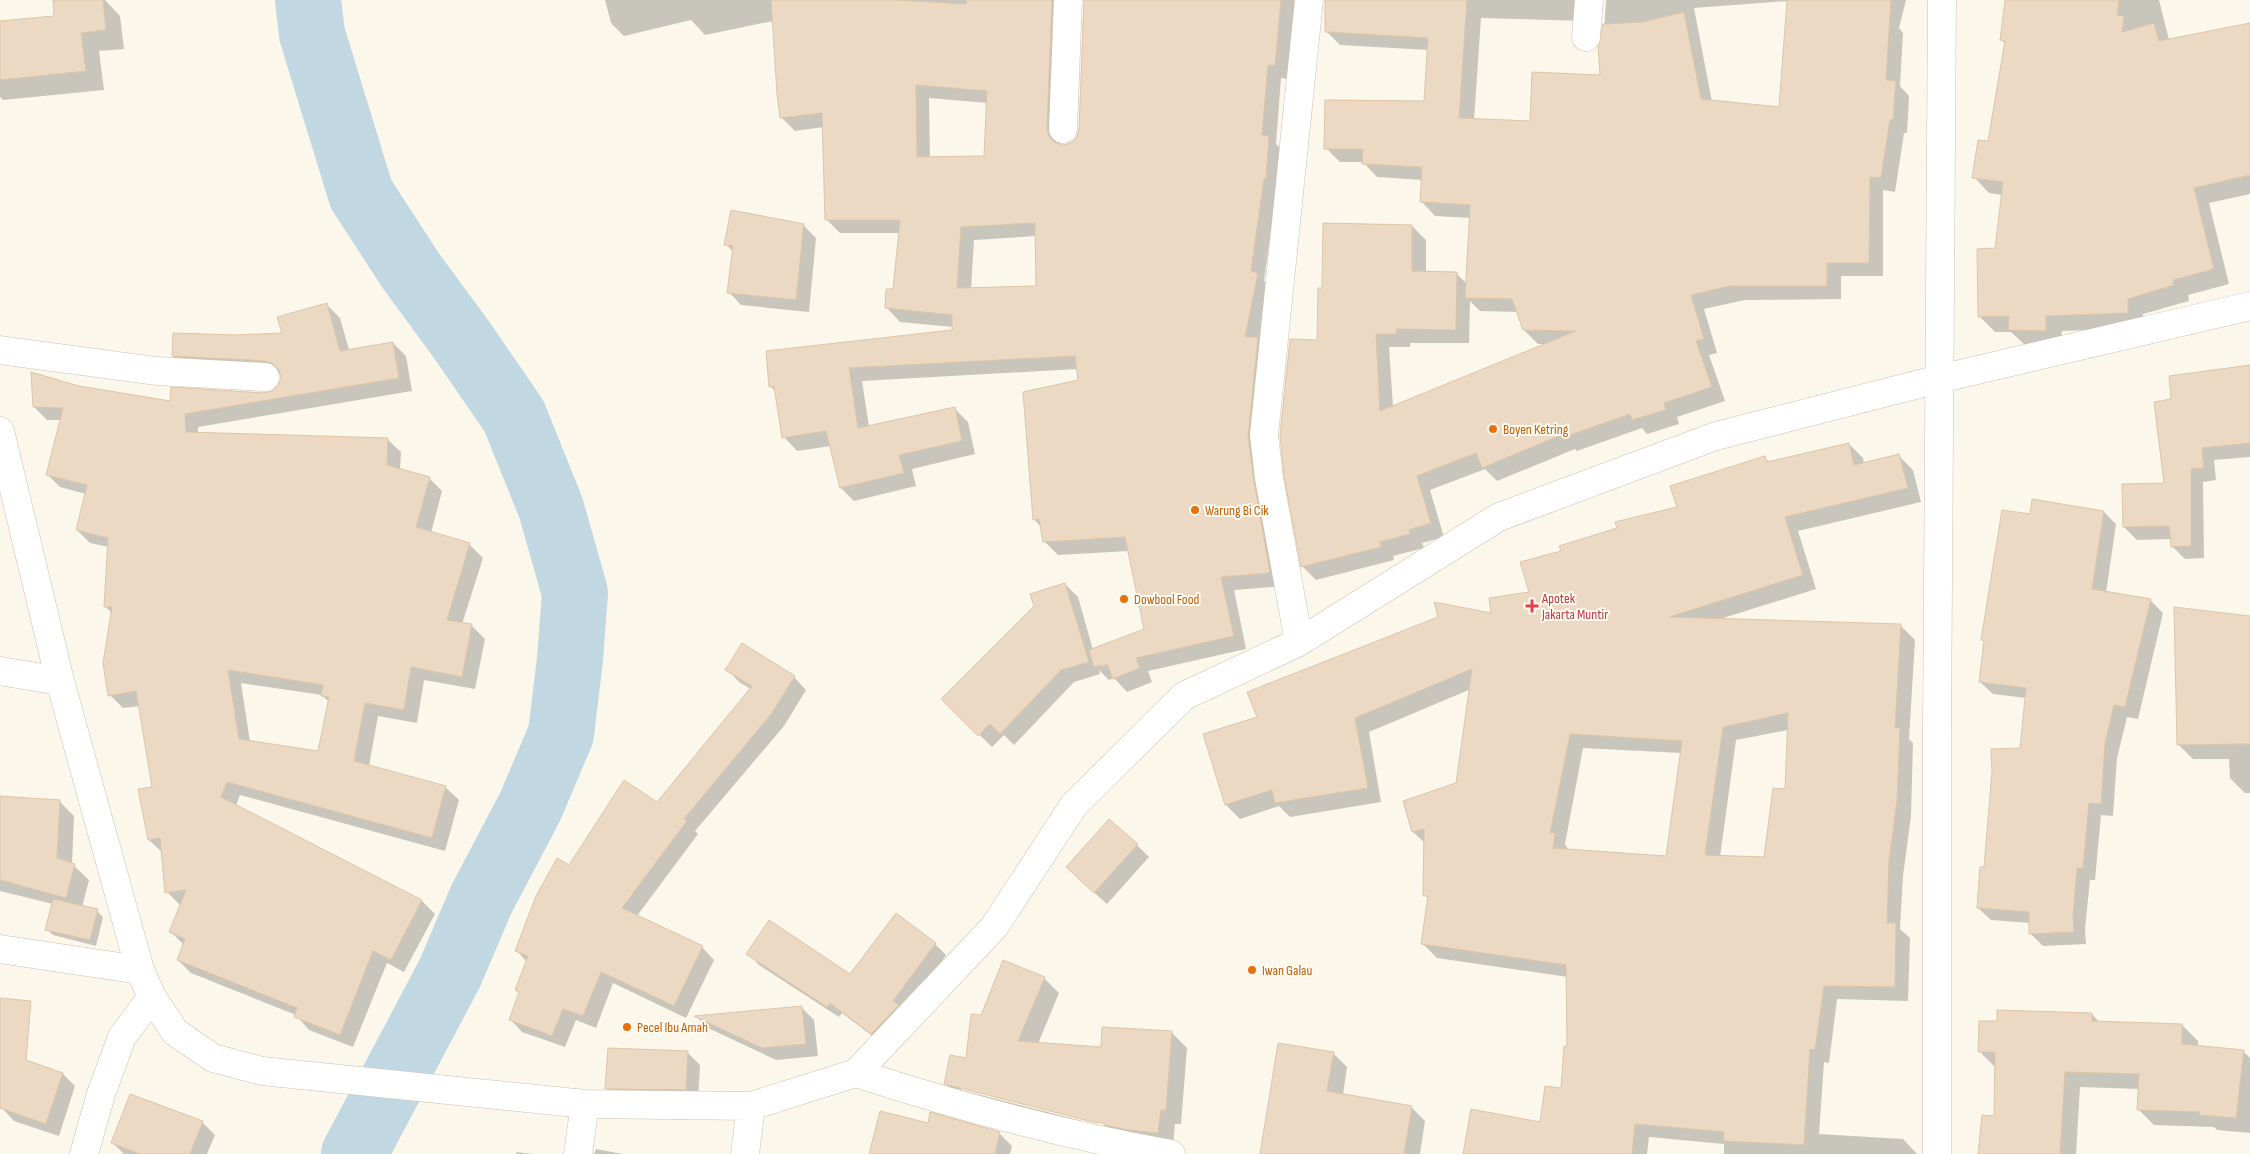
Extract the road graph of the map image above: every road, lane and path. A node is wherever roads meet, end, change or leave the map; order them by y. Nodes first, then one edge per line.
1 (1068, 0) edge
2 (1310, 0) edge
3 (1589, 0) edge
4 (1942, 0) edge
5 (1586, 37) dead end
6 (1063, 129) dead end
7 (2250, 306) edge
8 (0, 350) edge
9 (265, 377) dead end
10 (1939, 379) junction
11 (0, 431) edge
12 (1299, 642) junction
13 (0, 672) edge
14 (60, 681) junction
15 (0, 949) edge
16 (140, 970) junction
17 (152, 998) junction
18 (856, 1074) junction
19 (585, 1104) junction
20 (751, 1106) junction
21 (84, 1154) edge
22 (578, 1154) edge
23 (745, 1154) edge
24 (1171, 1154) edge
25 (1937, 1154) edge

1 - 6 street
2 - 12 street
3 - 5 street
4 - 10 street
7 - 10 street
8 - 9 street
10 - 12 street
10 - 25 street
11 - 14 street
12 - 18 street
13 - 14 street
14 - 16 street
15 - 16 street
16 - 17 street
17 - 19 street
17 - 21 street
18 - 20 street
18 - 24 street
19 - 20 street
19 - 22 street
20 - 23 street

